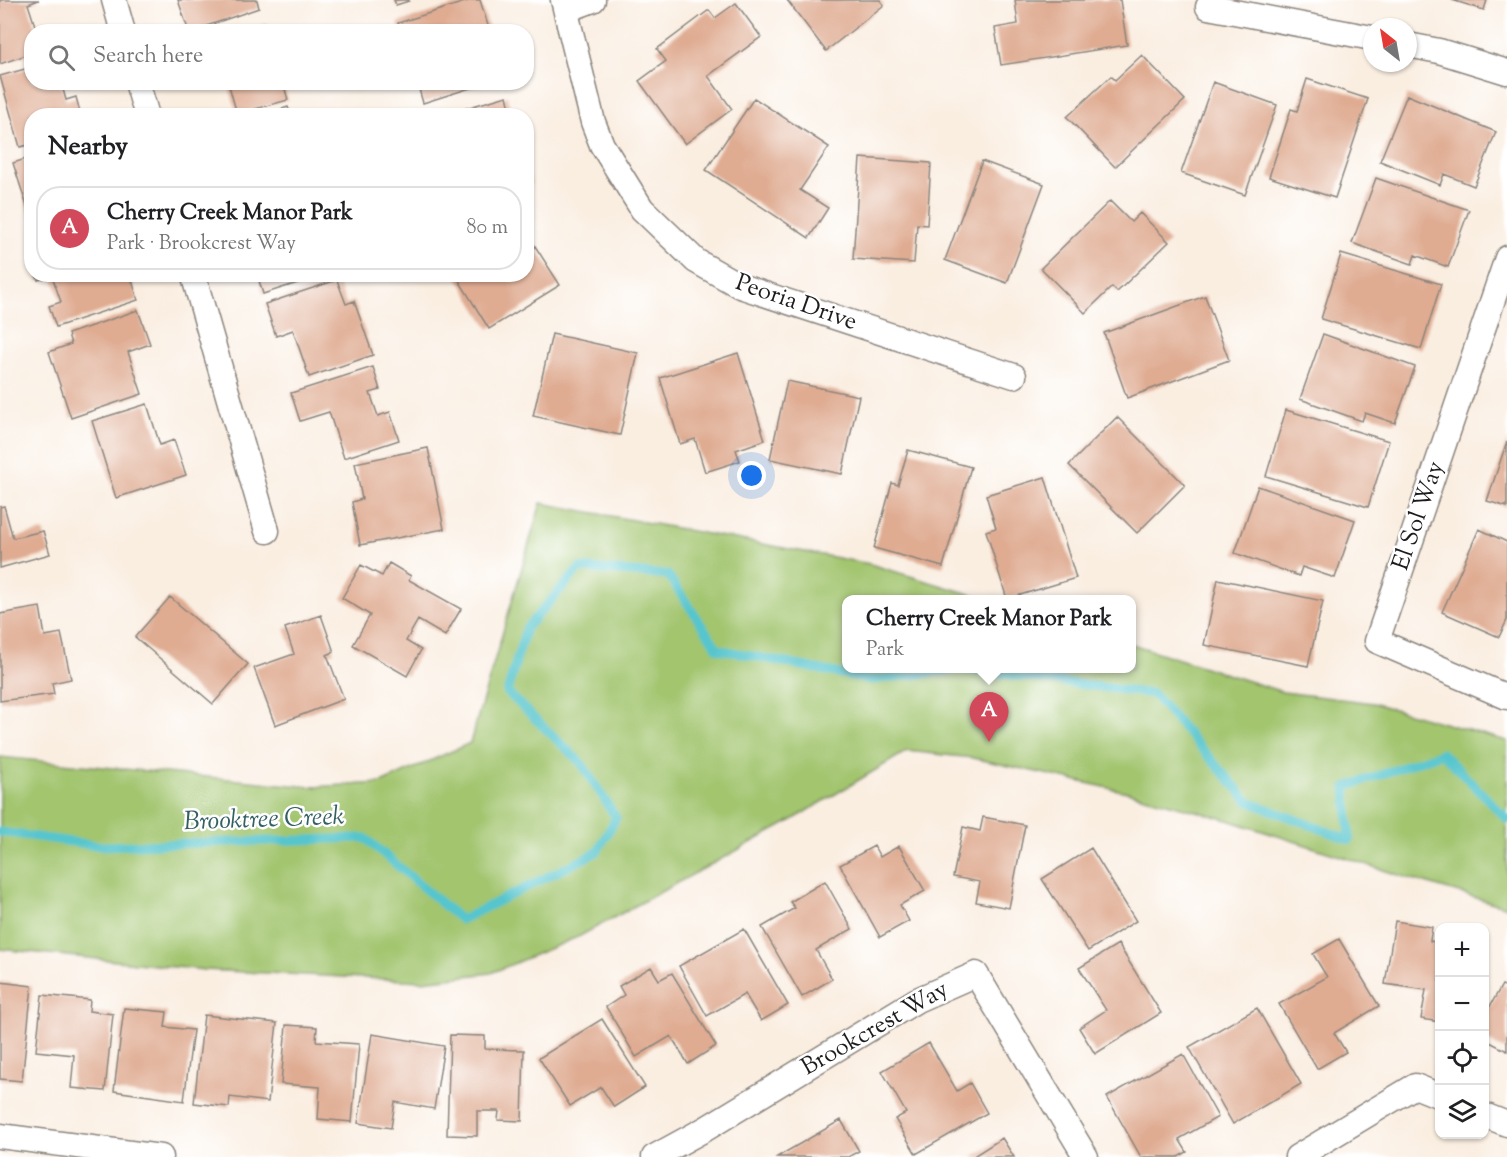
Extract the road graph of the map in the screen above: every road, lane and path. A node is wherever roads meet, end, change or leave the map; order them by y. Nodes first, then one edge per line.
1 (114, 0) edge
2 (592, 0) edge
3 (565, 5) edge
4 (1208, 8) dead end
5 (121, 24) edge
6 (1363, 36) edge
7 (1417, 47) edge
8 (1507, 72) edge
9 (139, 90) edge
10 (145, 108) edge
11 (1507, 258) edge
12 (195, 282) edge
13 (1014, 376) dead end
14 (267, 531) dead end
15 (1507, 697) edge
16 (1435, 1094) edge
17 (1489, 1117) edge
18 (1507, 1124) edge
19 (0, 1136) edge
20 (667, 1154) edge
21 (161, 1157) edge
22 (1086, 1157) edge
23 (1297, 1157) edge

1 - 5 street
2 - 3 street
3 - 13 street, Peoria Drive
4 - 6 street
7 - 8 street
9 - 10 street
11 - 15 street, El Sol Way
12 - 14 street
16 - 23 street
17 - 18 street
19 - 21 street
20 - 22 street, Brookcrest Way

